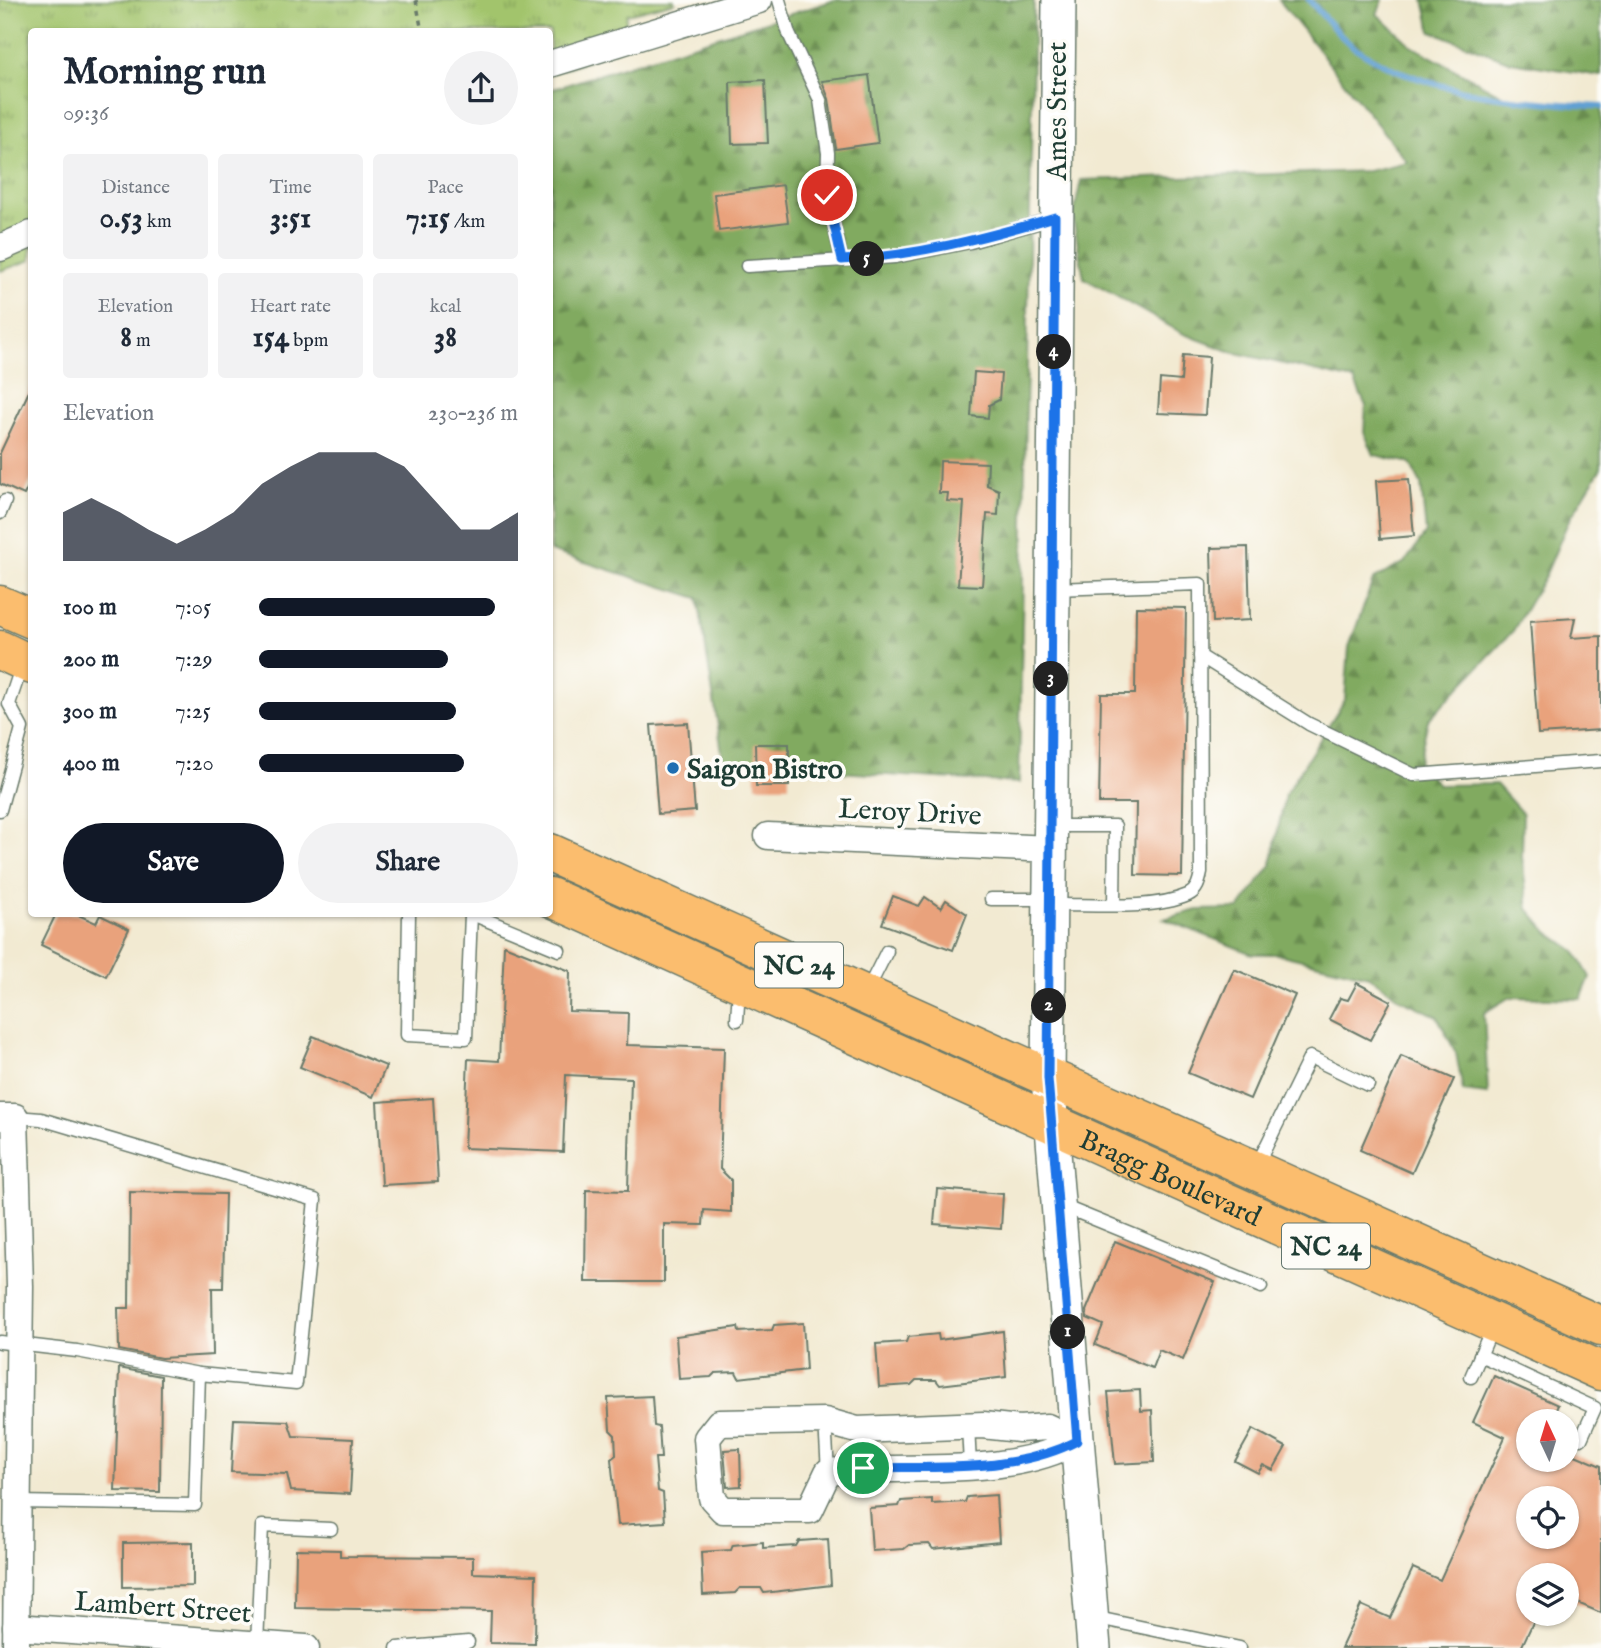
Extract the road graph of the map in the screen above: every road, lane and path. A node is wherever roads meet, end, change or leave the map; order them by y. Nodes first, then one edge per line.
1 (416, 0) edge
2 (759, 0) edge
3 (779, 0) edge
4 (1059, 0) edge
5 (421, 28) edge
6 (553, 63) edge
7 (1055, 217) junction
8 (28, 236) edge
9 (0, 248) edge
10 (842, 260) junction
11 (747, 265) dead end
12 (1052, 589) junction
13 (0, 606) edge
14 (28, 618) edge
15 (1200, 656) junction
16 (18, 659) edge
17 (1601, 761) edge
18 (0, 810) edge
19 (768, 836) dead end
20 (1050, 838) junction
21 (553, 854) edge
22 (553, 898) edge
23 (990, 899) dead end
24 (1049, 902) junction
25 (1114, 904) junction
26 (409, 917) edge
27 (471, 917) edge
28 (478, 917) edge
29 (559, 950) dead end
30 (887, 951) dead end
31 (740, 982) junction
32 (865, 995) junction
33 (737, 1020) dead end
34 (1048, 1078) junction
35 (1368, 1085) dead end
36 (8, 1117) edge
37 (1051, 1122) junction
38 (1254, 1171) junction
39 (1057, 1204) junction
40 (1261, 1287) dead end
41 (1601, 1326) edge
42 (1487, 1339) junction
43 (10, 1342) edge
44 (1601, 1371) edge
45 (199, 1374) junction
46 (1471, 1377) dead end
47 (825, 1421) junction
48 (968, 1426) junction
49 (1581, 1439) dead end
50 (1077, 1441) junction
51 (970, 1465) junction
52 (828, 1472) junction
53 (17, 1502) junction
54 (331, 1529) dead end
55 (1092, 1632) edge
56 (16, 1638) edge
57 (468, 1642) dead end
58 (257, 1645) junction
59 (306, 1648) edge
60 (397, 1648) edge
61 (1240, 1648) edge

1 - 5 path
2 - 6 street
3 - 10 lane
4 - 7 street, Ames Street
7 - 10 lane
7 - 12 street, Ames Street
8 - 9 street
10 - 11 lane
12 - 15 lane
12 - 20 street, Ames Street
13 - 14 main road
15 - 17 lane
15 - 25 lane
16 - 18 lane
19 - 20 street, Leroy Drive
20 - 24 street, Ames Street
20 - 25 lane
21 - 32 main road, Bragg Boulevard / NC 24
22 - 31 main road, Bragg Boulevard / NC 24
23 - 24 lane
24 - 25 lane
24 - 34 street, Ames Street
26 - 27 lane
28 - 29 lane
30 - 32 lane
31 - 33 lane
31 - 37 main road, Bragg Boulevard / NC 24
32 - 34 main road, Bragg Boulevard / NC 24
34 - 37 street, Ames Street
34 - 38 main road, Bragg Boulevard / NC 24
35 - 38 lane
36 - 43 street
36 - 45 lane
37 - 39 street, Ames Street
37 - 42 main road, Bragg Boulevard / NC 24
38 - 41 main road, Bragg Boulevard / NC 24
39 - 40 lane
39 - 50 street, Ames Street
42 - 44 main road, Bragg Boulevard / NC 24
42 - 46 lane
42 - 49 lane
43 - 45 lane
43 - 53 street
45 - 53 lane
47 - 48 street
47 - 52 lane
47 - 52 street
48 - 50 street
48 - 51 lane
50 - 51 street
50 - 55 street, Ames Street
51 - 52 street
53 - 56 street
54 - 58 lane
55 - 61 lane
56 - 58 street, Lambert Street
57 - 60 lane
58 - 59 street, Lambert Street

